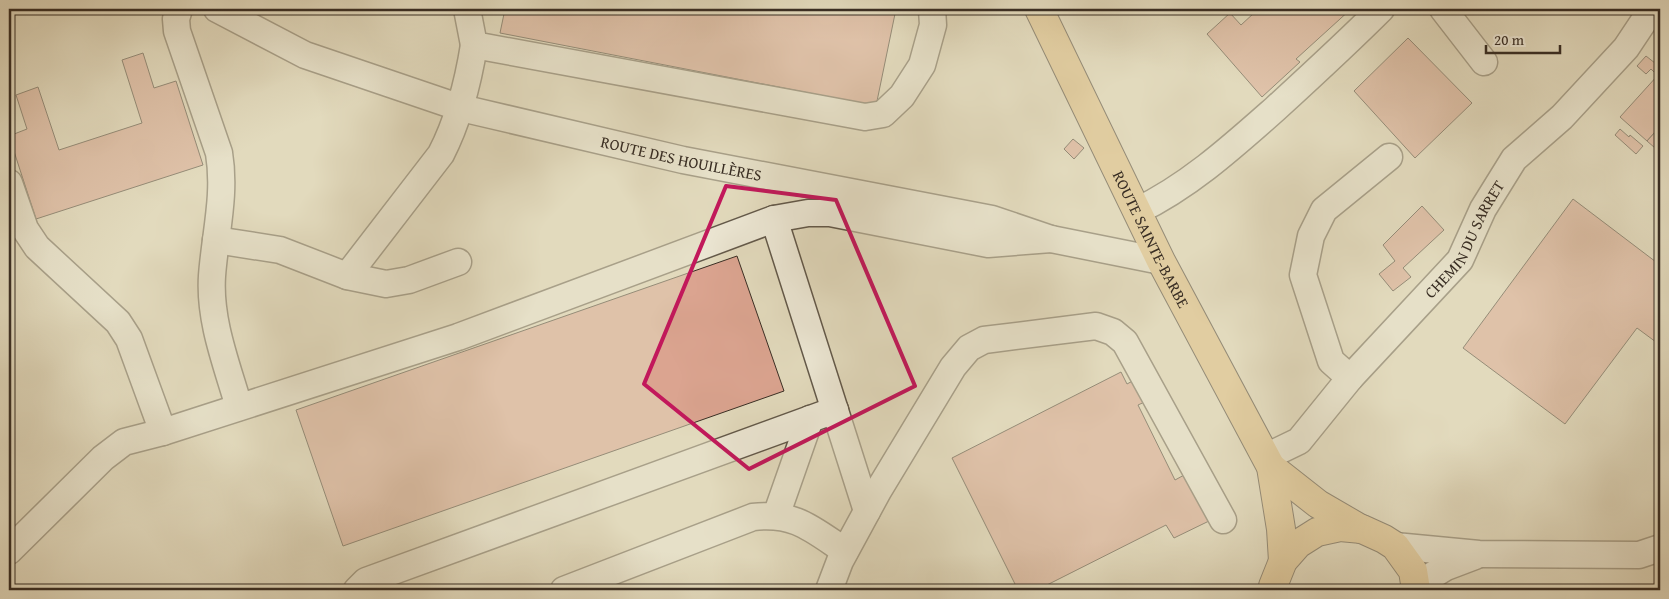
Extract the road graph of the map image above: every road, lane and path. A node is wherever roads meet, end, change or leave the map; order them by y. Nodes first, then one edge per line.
1 (179, 9) edge
2 (217, 9) edge
3 (467, 9) edge
4 (932, 9) edge
5 (1040, 9) edge
6 (1381, 9) edge
7 (1443, 9) edge
8 (1652, 9) edge
9 (474, 45) junction
10 (1484, 62) dead end
11 (461, 108) junction
12 (1389, 157) dead end
13 (9, 183) edge
14 (1137, 210) junction
15 (774, 219) junction
16 (1052, 239) junction
17 (216, 240) junction
18 (1161, 261) junction
19 (458, 262) dead end
20 (348, 276) junction
21 (1350, 378) junction
22 (239, 407) junction
23 (835, 410) junction
24 (810, 419) junction
25 (163, 432) junction
26 (1268, 462) junction
27 (867, 511) junction
28 (776, 516) junction
29 (1224, 520) dead end
30 (1362, 529) junction
31 (1394, 546) junction
32 (1660, 548) edge
33 (9, 551) edge
34 (845, 551) junction
35 (1479, 554) junction
36 (1283, 561) junction
37 (1415, 588) edge
38 (358, 590) edge
39 (564, 590) edge
40 (829, 590) edge
41 (1273, 590) edge

1 - 17 street
2 - 11 street, ROUTE DES HOUILLÈRES
3 - 9 street
4 - 9 street
5 - 14 main road, ROUTE SAINTE-BARBE
6 - 14 street
7 - 10 street
8 - 21 street, CHEMIN DU SARRET
9 - 11 street
11 - 16 street, ROUTE DES HOUILLÈRES
11 - 20 street
12 - 21 street
13 - 25 street
14 - 18 main road, ROUTE SAINTE-BARBE
15 - 16 street
15 - 22 street
15 - 23 street
16 - 18 street, ROUTE DES HOUILLÈRES
17 - 20 street
17 - 22 street
18 - 26 main road, ROUTE SAINTE-BARBE
19 - 20 street
21 - 26 street, CHEMIN DU SARRET
22 - 25 street
23 - 24 street
23 - 27 street
24 - 28 street
24 - 38 street
25 - 33 street
26 - 30 main road, ROUTE SAINTE-BARBE
26 - 36 main road, ROUTE SAINTE-BARBE
27 - 29 street
27 - 34 street
28 - 34 street
28 - 39 street
30 - 31 main road, ROUTE SAINTE-BARBE
30 - 36 main road
31 - 35 street
31 - 37 main road
32 - 35 street
34 - 40 street
35 - 37 street
36 - 41 main road

